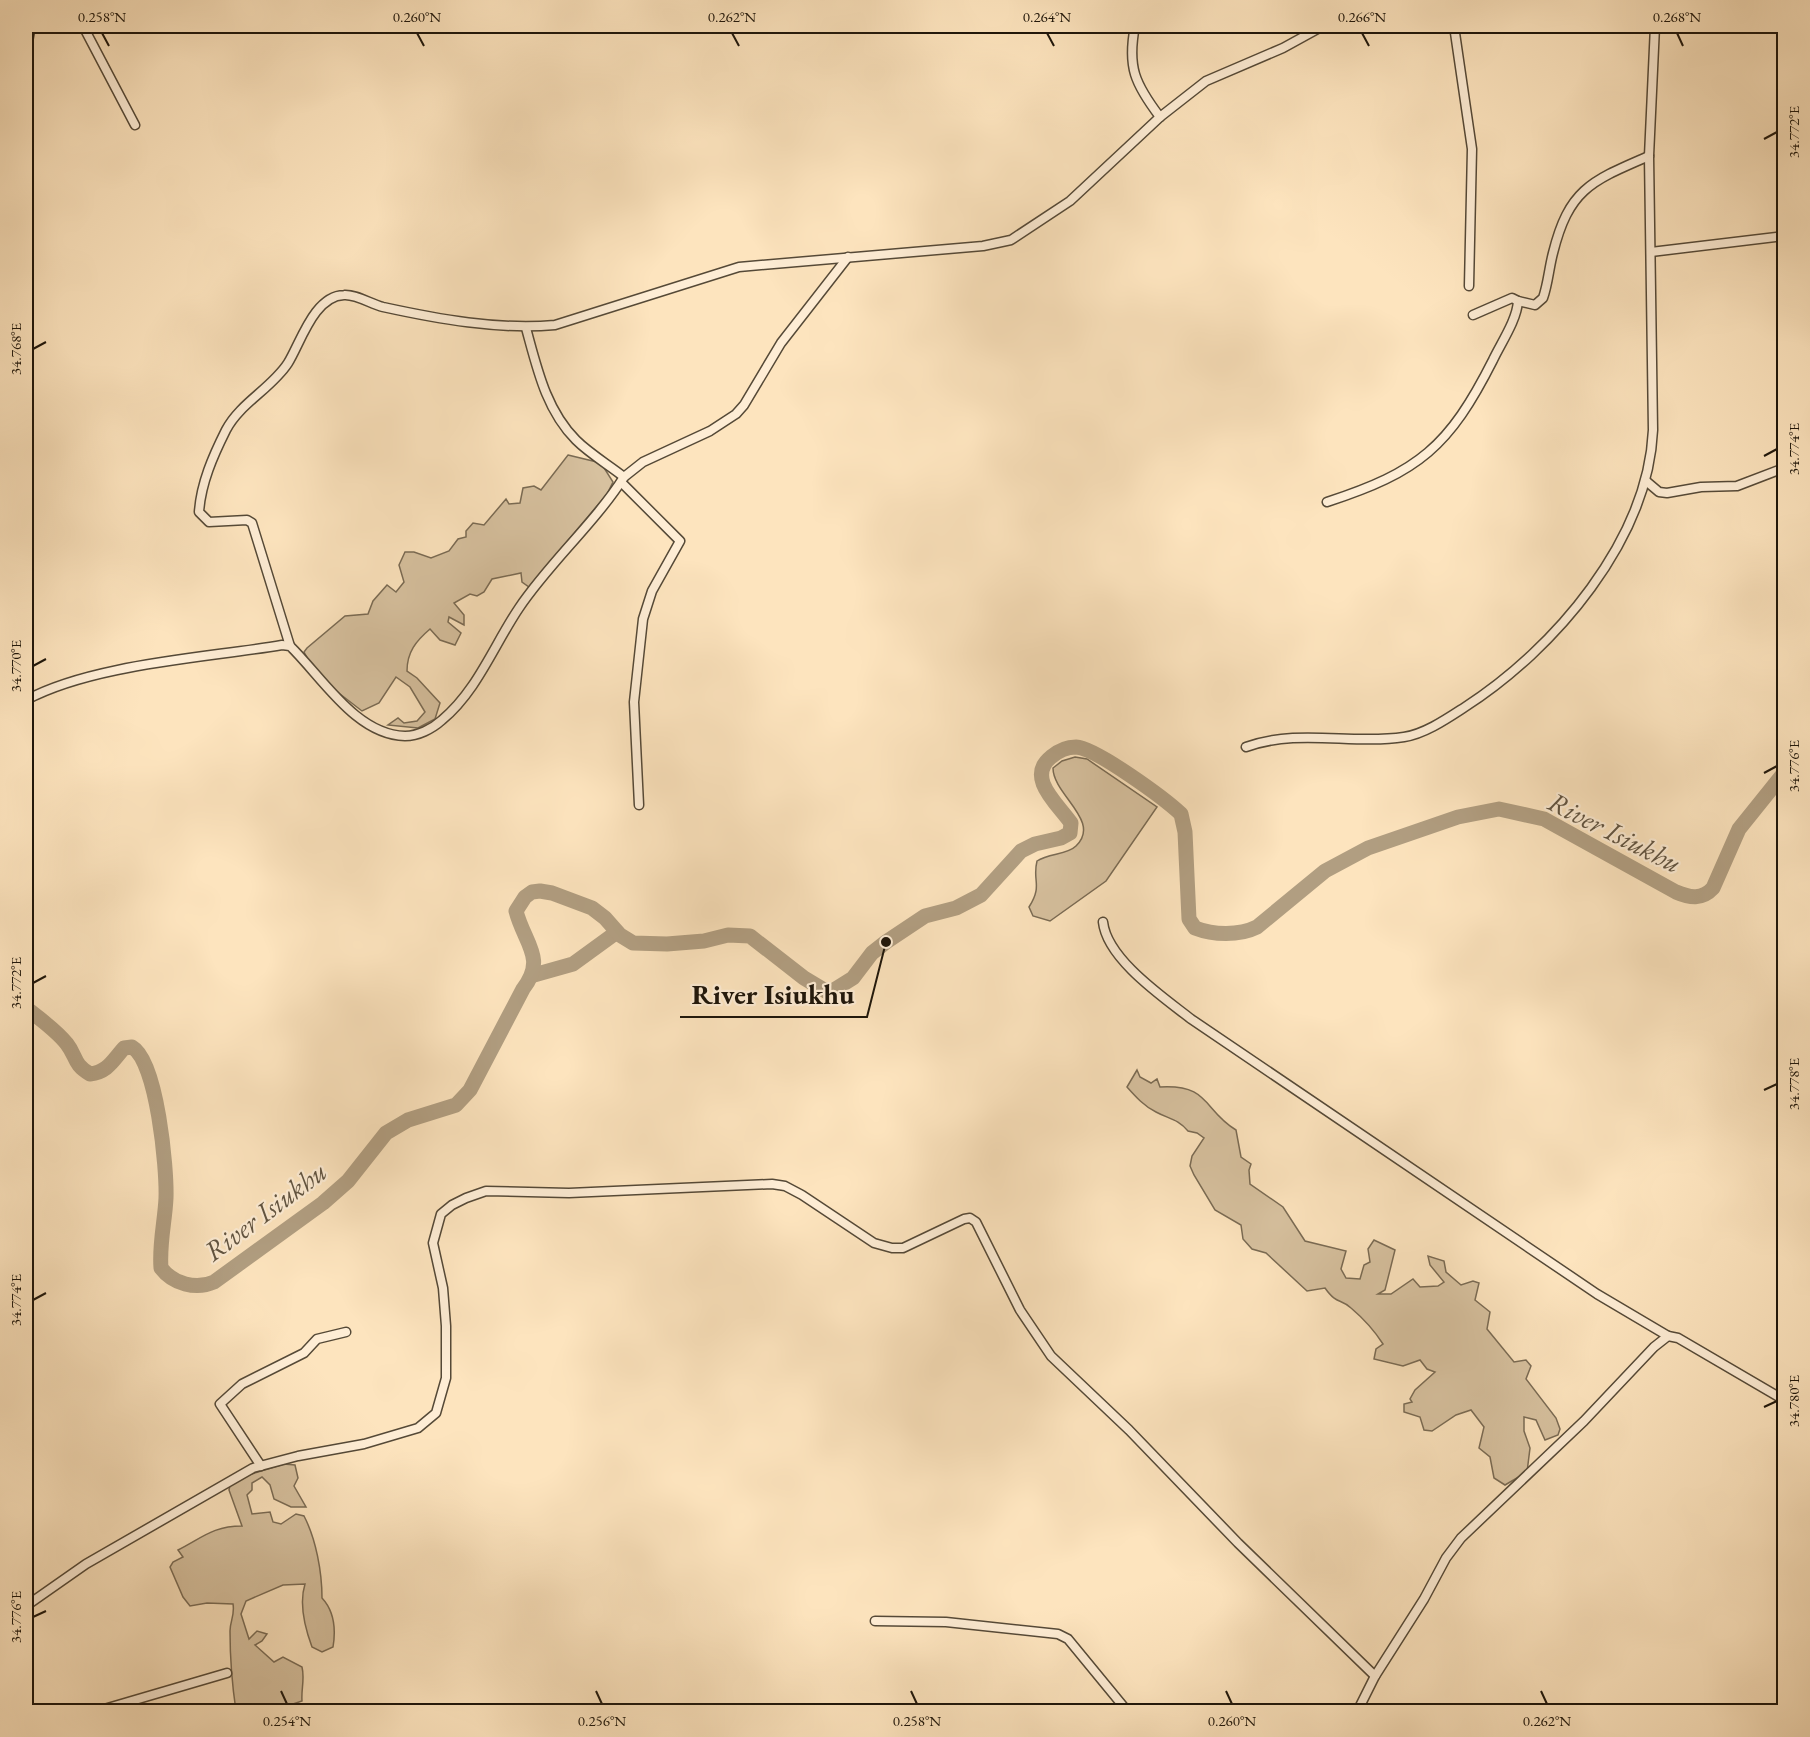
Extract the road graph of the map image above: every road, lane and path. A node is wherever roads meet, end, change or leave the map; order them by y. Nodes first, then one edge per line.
1 (31, 26) edge
2 (83, 26) edge
3 (1135, 26) edge
4 (1323, 26) edge
5 (1454, 26) edge
6 (1655, 26) edge
7 (26, 52) edge
8 (1160, 117) junction
9 (135, 125) dead end
10 (1649, 156) junction
11 (1785, 236) edge
12 (1651, 252) junction
13 (849, 257) junction
14 (1469, 286) dead end
15 (1518, 301) junction
16 (1473, 315) dead end
17 (526, 328) junction
18 (1785, 468) edge
19 (622, 479) junction
20 (1646, 482) junction
21 (1327, 502) dead end
22 (290, 646) junction
23 (26, 700) edge
24 (1246, 747) dead end
25 (639, 806) dead end
26 (1103, 921) dead end
27 (346, 1332) dead end
28 (1668, 1336) junction
29 (1785, 1400) edge
30 (261, 1466) junction
31 (26, 1606) edge
32 (875, 1621) dead end
33 (227, 1673) dead end
34 (1375, 1676) junction
35 (94, 1712) edge
36 (1128, 1712) edge
37 (1357, 1712) edge

1 - 7 street
2 - 9 street
3 - 8 street
4 - 8 street
5 - 14 street
6 - 10 street
8 - 13 street
10 - 12 street
10 - 15 street
11 - 12 street
12 - 20 street
13 - 17 street
13 - 19 street
15 - 16 street
15 - 21 street
17 - 19 street
17 - 22 street
18 - 20 street
19 - 22 street
19 - 25 street
20 - 24 street
22 - 23 street
26 - 28 street
27 - 30 street
28 - 29 street
28 - 34 street
30 - 31 street
30 - 34 street
32 - 36 street
33 - 35 street
34 - 37 street

